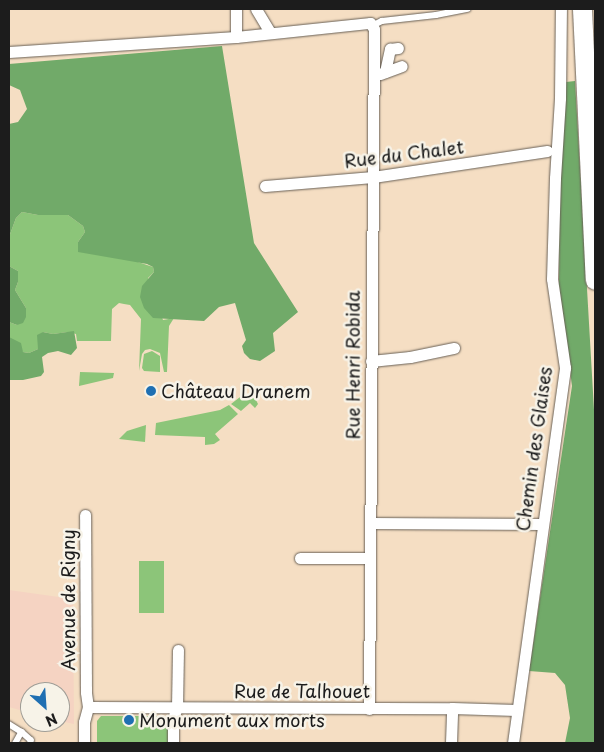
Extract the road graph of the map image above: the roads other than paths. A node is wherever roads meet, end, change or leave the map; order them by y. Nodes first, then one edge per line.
1 (236, 9) edge
2 (256, 9) edge
3 (467, 9) edge
4 (561, 9) edge
5 (582, 9) edge
6 (371, 24) junction
7 (270, 32) junction
8 (236, 37) junction
9 (398, 48) dead end
10 (9, 52) edge
11 (402, 66) dead end
12 (379, 74) junction
13 (547, 151) dead end
14 (372, 177) junction
15 (265, 186) dead end
16 (595, 280) edge
17 (454, 348) dead end
18 (371, 361) junction
19 (85, 515) dead end
20 (370, 523) junction
21 (542, 524) junction
22 (300, 558) dead end
23 (369, 558) junction
24 (178, 650) dead end
25 (88, 707) junction
26 (178, 707) junction
27 (452, 708) junction
28 (369, 709) junction
29 (516, 710) junction
30 (9, 724) edge
31 (20, 731) edge
32 (22, 732) joint
33 (16, 743) edge
34 (31, 743) edge
35 (84, 743) edge
36 (173, 743) edge
37 (451, 743) edge
38 (513, 743) edge

1 - 8 street
2 - 7 street
3 - 6 lane
4 - 21 street, Chemin des Glaises
5 - 16 main road
6 - 7 street
6 - 12 street, Rue Henri Robida
7 - 8 street
8 - 10 street
9 - 12 street
11 - 12 street
12 - 14 street, Rue Henri Robida
13 - 14 street, Rue du Chalet
14 - 15 street, Rue du Chalet
14 - 18 street, Rue Henri Robida
17 - 18 street
18 - 20 street, Rue Henri Robida
19 - 25 street, Avenue de Rigny
20 - 21 street
20 - 23 street, Rue Henri Robida
21 - 29 street, Chemin des Glaises
22 - 23 street
23 - 28 street, Rue Henri Robida
24 - 26 street
25 - 26 street, Rue de Talhouet
25 - 35 street, Avenue de Rigny
26 - 28 street, Rue de Talhouet
26 - 36 street
27 - 28 street, Rue de Talhouet
27 - 29 street, Rue de Talhouet
27 - 37 street
29 - 38 street, Chemin des Glaises
30 - 31 lane
32 - 33 lane
32 - 34 lane

